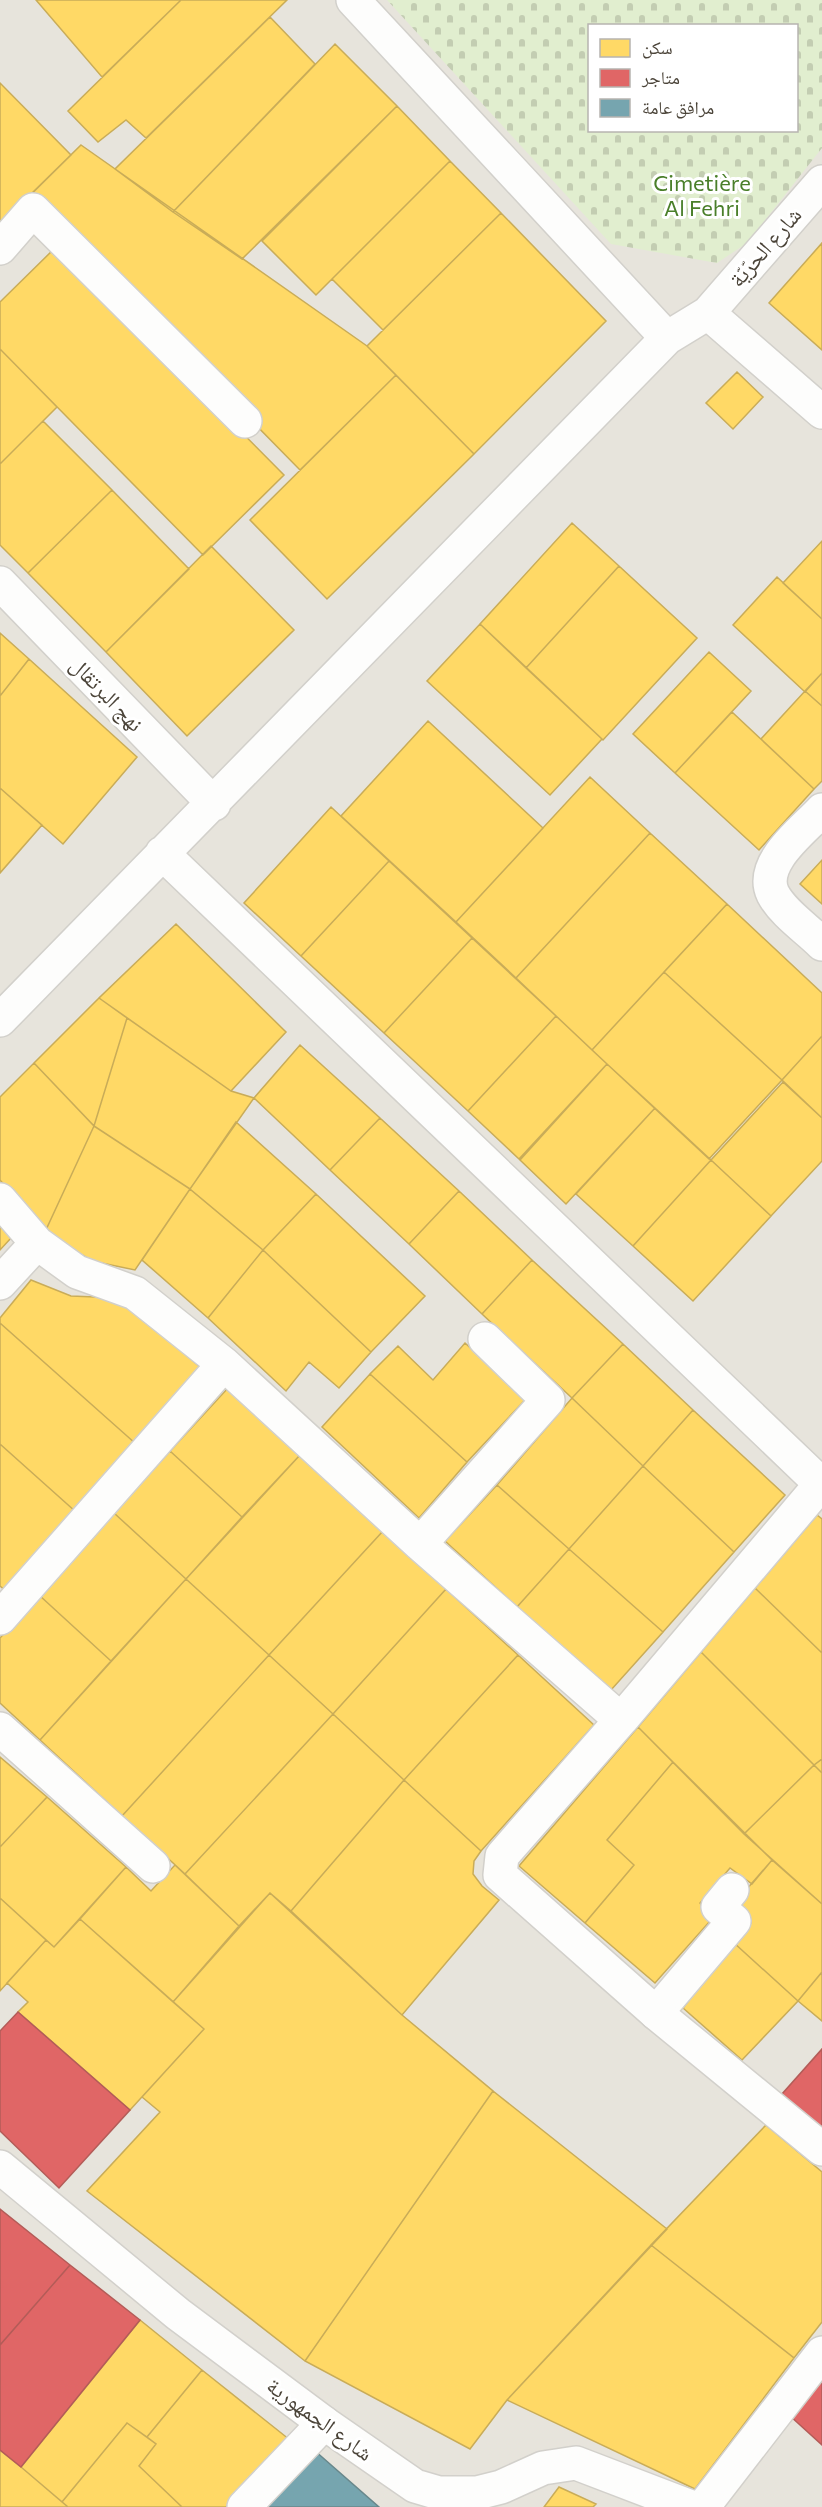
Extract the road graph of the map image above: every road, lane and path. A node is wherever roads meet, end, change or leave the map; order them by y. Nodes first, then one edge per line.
1 (353, 0) edge
2 (822, 182) edge
3 (0, 248) edge
4 (708, 313) junction
5 (667, 338) junction
6 (822, 411) edge
7 (245, 421) dead end
8 (0, 584) edge
9 (214, 804) junction
10 (822, 810) edge
11 (162, 854) junction
12 (822, 944) edge
13 (0, 1020) edge
14 (0, 1200) edge
15 (37, 1243) junction
16 (0, 1283) edge
17 (485, 1339) dead end
18 (224, 1364) junction
19 (821, 1485) edge
20 (420, 1544) junction
21 (0, 1618) edge
22 (621, 1720) junction
23 (0, 1729) edge
24 (153, 1866) dead end
25 (732, 1890) dead end
26 (656, 2013) junction
27 (822, 2149) edge
28 (0, 2167) edge
29 (822, 2353) edge
30 (324, 2423) junction
31 (496, 2497) edge
32 (244, 2507) edge
33 (691, 2507) edge
34 (703, 2507) edge

1 - 5 street
2 - 4 street, شارع الحرّيّة
3 - 7 street
4 - 5 street, شارع الحرّيّة
4 - 6 street
5 - 9 street, شارع الحرّيّة
8 - 9 street, نهج البرتقال
9 - 11 street, شارع الحرّيّة
10 - 12 street
11 - 13 street, شارع الحرّيّة
11 - 19 street
14 - 15 street
15 - 16 street
15 - 18 street
17 - 20 street
18 - 20 street
18 - 21 street
19 - 22 street
20 - 22 street
22 - 26 street
23 - 24 street
25 - 26 street
26 - 27 street
28 - 30 street, شارع الجمهورية
29 - 34 street
30 - 31 street, شارع الجمهورية
30 - 32 street
31 - 33 street, شارع الجمهورية

